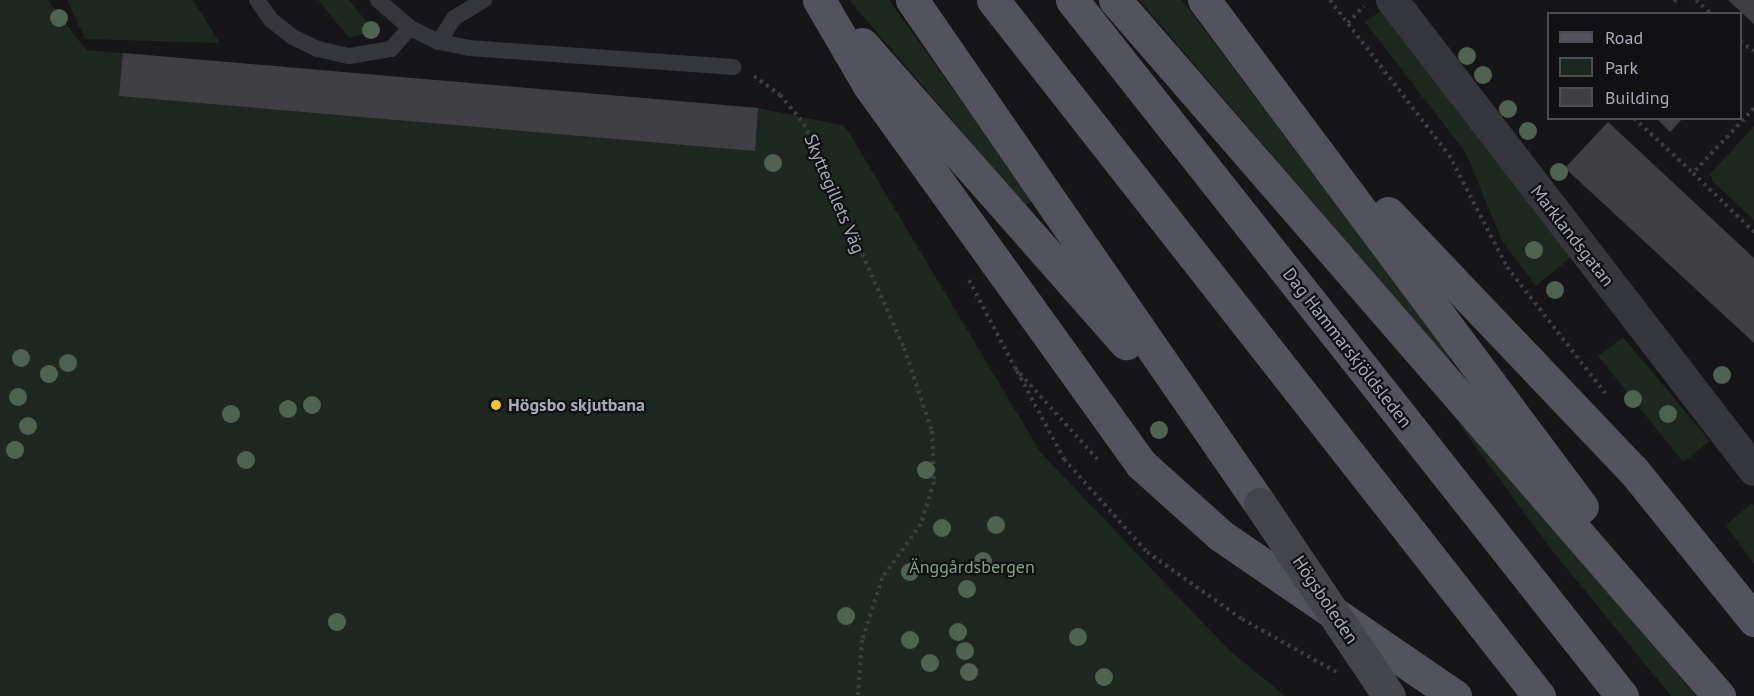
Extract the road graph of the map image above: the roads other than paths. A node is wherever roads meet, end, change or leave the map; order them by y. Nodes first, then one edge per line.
1 (257, 0) edge
2 (378, 0) edge
3 (484, 0) edge
4 (821, 0) edge
5 (912, 0) edge
6 (993, 0) edge
7 (1072, 0) edge
8 (1115, 0) edge
9 (1204, 0) edge
10 (1392, 0) edge
11 (410, 28) junction
12 (440, 42) junction
13 (733, 67) road end
14 (1266, 79) junction
15 (1221, 450) junction
16 (1754, 470) edge
17 (1754, 620) edge
18 (1692, 663) junction
19 (1389, 696) edge
20 (1455, 696) edge
21 (1539, 696) edge
22 (1623, 696) edge
23 (1719, 696) edge

1 - 11 lane
2 - 11 lane
3 - 12 lane
4 - 15 main road
4 - 20 main road
5 - 15 main road
6 - 21 main road
7 - 22 main road, Dag Hammarskjöldsleden
8 - 18 main road
9 - 14 main road
10 - 16 street, Marklandsgatan
11 - 12 lane
12 - 13 lane
14 - 17 main road
14 - 18 main road
15 - 19 main road, Högsboleden, bridge
18 - 23 main road

